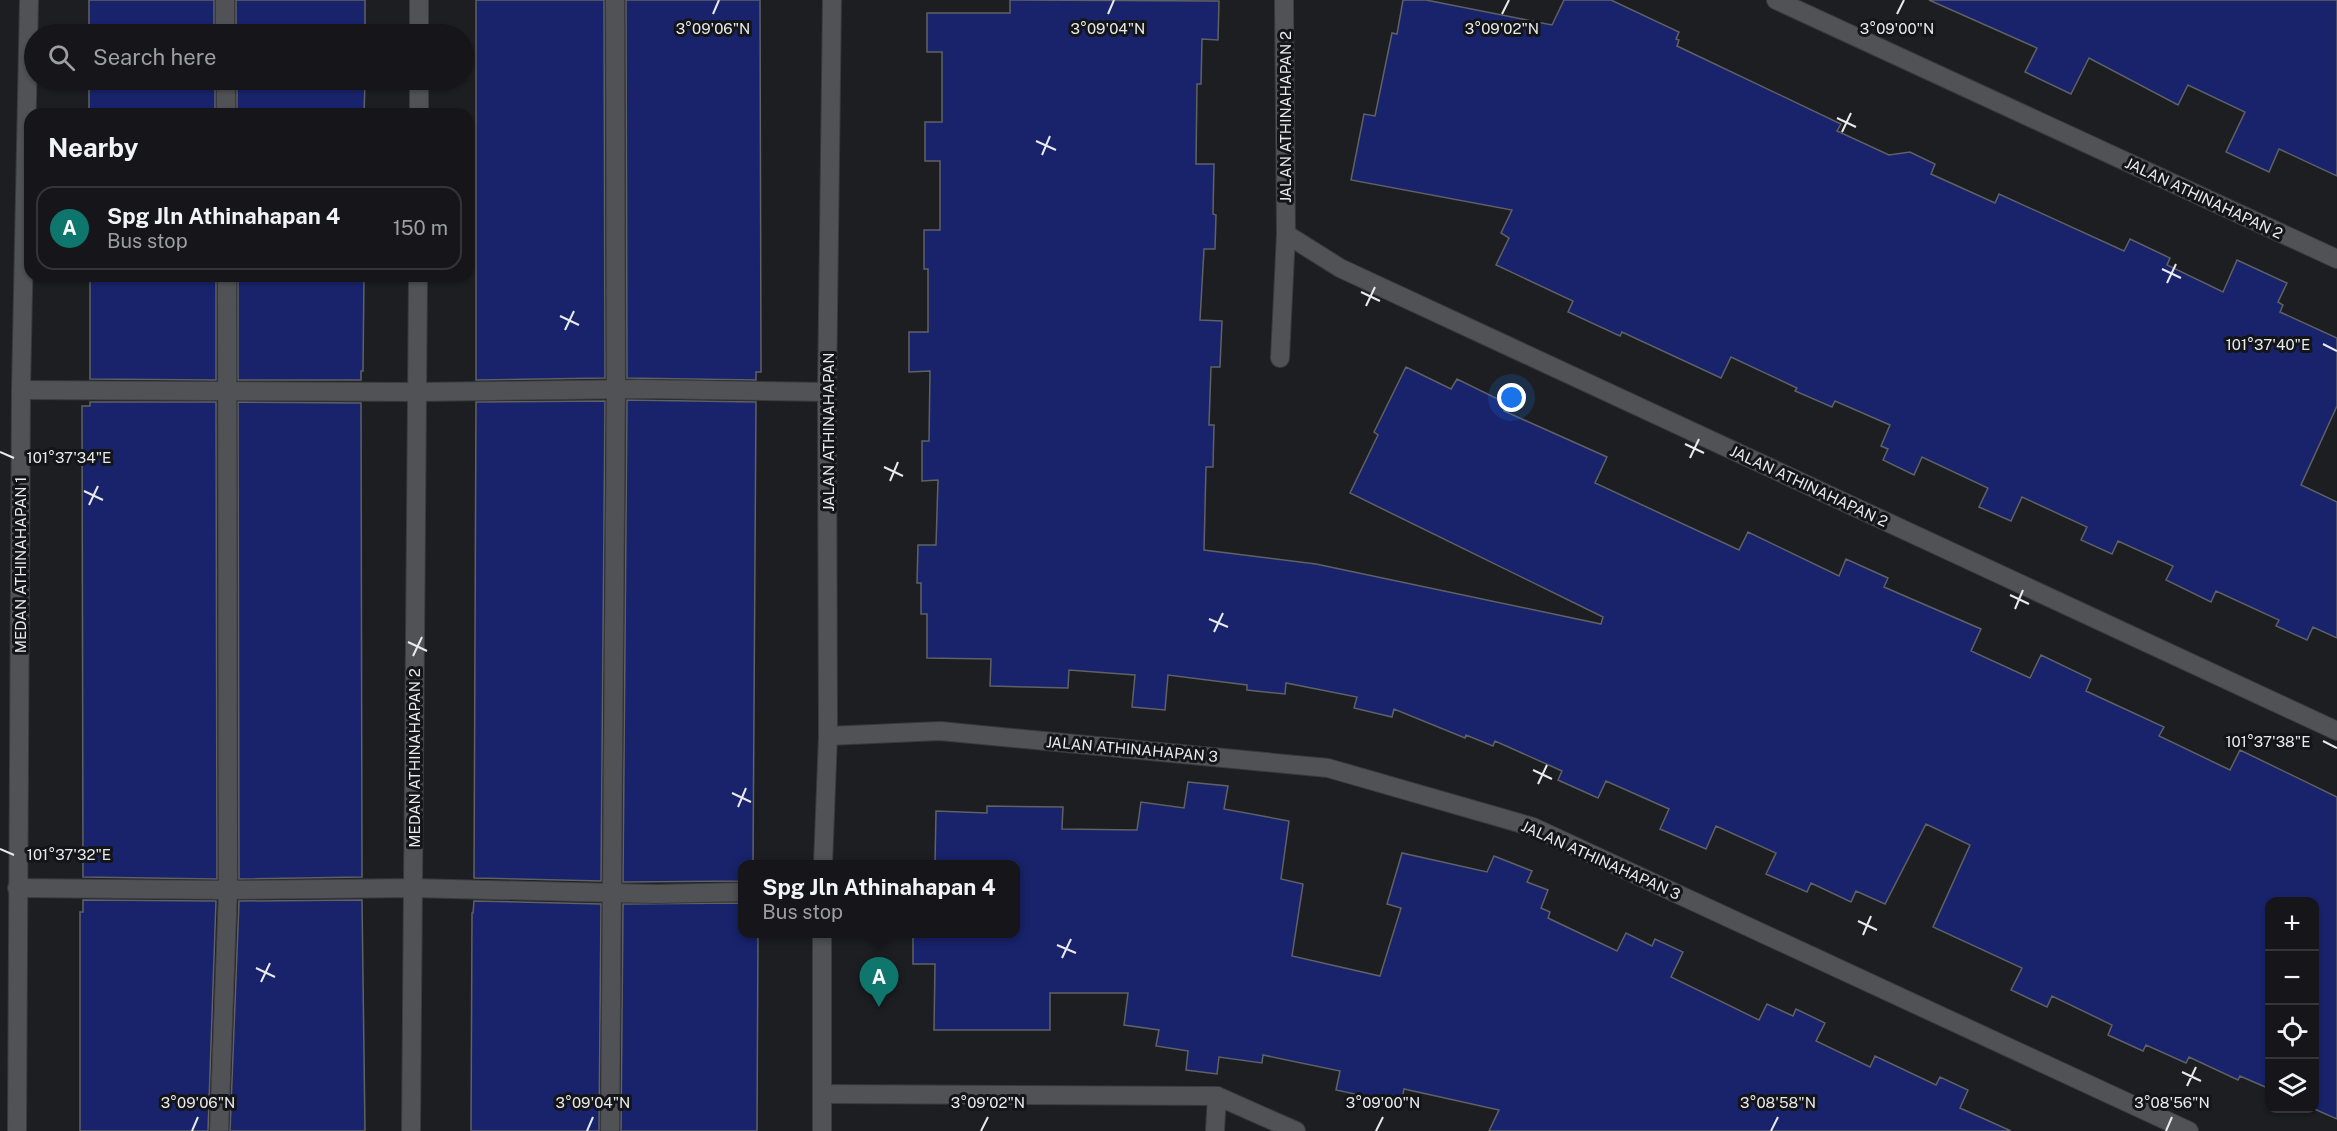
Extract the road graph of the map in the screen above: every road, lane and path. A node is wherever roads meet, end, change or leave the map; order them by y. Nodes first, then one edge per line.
1 (29, 0) edge
2 (225, 0) edge
3 (419, 0) edge
4 (615, 0) edge
5 (832, 0) edge
6 (1284, 0) edge
7 (1776, 0) edge
8 (29, 24) edge
9 (225, 24) edge
10 (419, 24) edge
11 (27, 90) edge
12 (226, 90) edge
13 (419, 90) edge
14 (27, 108) edge
15 (226, 108) edge
16 (419, 108) edge
17 (1286, 234) junction
18 (24, 244) edge
19 (2337, 259) edge
20 (227, 282) edge
21 (418, 282) edge
22 (1280, 358) dead end
23 (616, 389) junction
24 (21, 390) junction
25 (228, 390) junction
26 (417, 392) junction
27 (827, 392) junction
28 (2337, 731) edge
29 (828, 736) junction
30 (823, 860) edge
31 (17, 888) junction
32 (413, 888) junction
33 (228, 890) junction
34 (611, 892) junction
35 (738, 892) edge
36 (822, 938) edge
37 (822, 1094) junction
38 (1216, 1096) junction
39 (17, 1131) edge
40 (219, 1131) edge
41 (411, 1131) edge
42 (610, 1131) edge
43 (822, 1131) edge
44 (1215, 1131) edge
45 (1296, 1131) edge
46 (2189, 1131) edge

1 - 8 street, MEDAN ATHINAHAPAN 1
2 - 9 street
3 - 10 street
4 - 23 street
5 - 27 street, JALAN ATHINAHAPAN
6 - 17 street, JALAN ATHINAHAPAN 2
7 - 19 street, JALAN ATHINAHAPAN 2
11 - 14 street, MEDAN ATHINAHAPAN 1
12 - 15 street
13 - 16 street
17 - 22 street, JALAN ATHINAHAPAN 2
17 - 28 street, JALAN ATHINAHAPAN 2
18 - 24 street, MEDAN ATHINAHAPAN 1
20 - 25 street
21 - 26 street, MEDAN ATHINAHAPAN 2
23 - 26 street
23 - 27 street
23 - 34 street
24 - 25 street
24 - 31 street, MEDAN ATHINAHAPAN 1
25 - 26 street
25 - 33 street
26 - 32 street, MEDAN ATHINAHAPAN 2
27 - 29 street, JALAN ATHINAHAPAN
29 - 30 street, JALAN ATHINAHAPAN
29 - 46 street, JALAN ATHINAHAPAN 3
31 - 33 street
31 - 39 street, MEDAN ATHINAHAPAN 1
32 - 33 street
32 - 34 street
32 - 41 street, MEDAN ATHINAHAPAN 2
33 - 40 street
34 - 35 street
34 - 42 street
36 - 37 street
37 - 38 street
37 - 43 street
38 - 44 street
38 - 45 street

